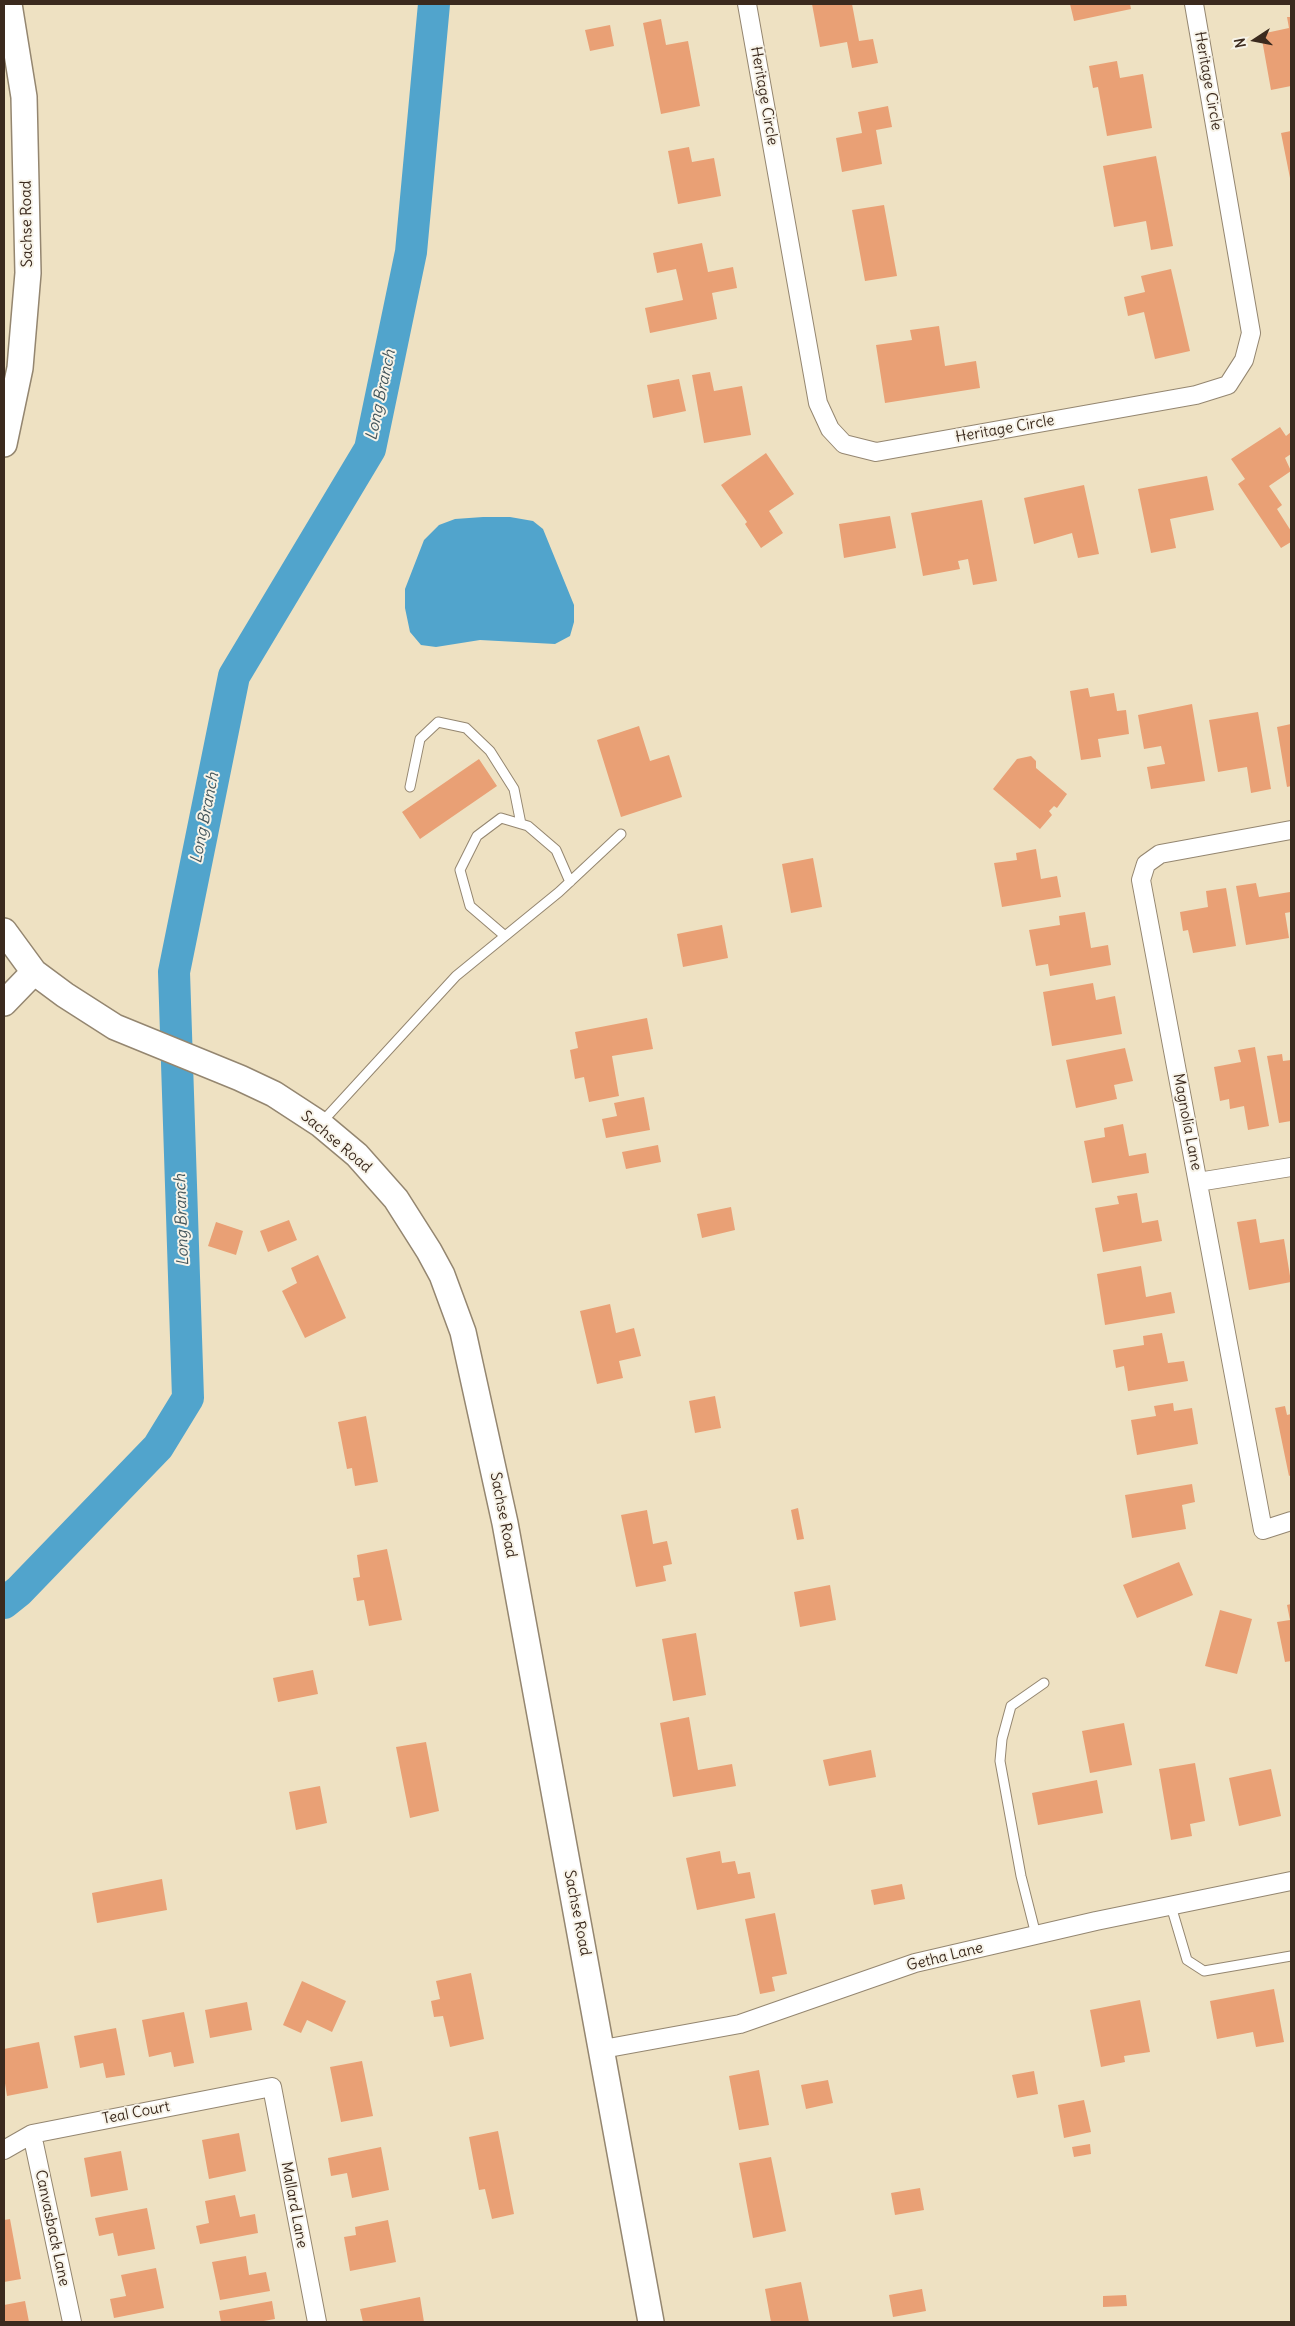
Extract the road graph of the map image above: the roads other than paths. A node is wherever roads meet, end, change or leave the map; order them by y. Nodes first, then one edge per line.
1 (747, 4) edge
2 (1194, 4) edge
3 (17, 5) edge
4 (4, 444) edge
5 (410, 787) dead end
6 (521, 824) junction
7 (1291, 830) edge
8 (621, 834) dead end
9 (570, 882) junction
10 (4, 930) edge
11 (505, 936) junction
12 (34, 972) junction
13 (4, 1003) edge
14 (320, 1124) junction
15 (1291, 1167) edge
16 (1198, 1182) junction
17 (1291, 1521) edge
18 (1044, 1683) dead end
19 (1291, 1881) edge
20 (1171, 1906) junction
21 (1036, 1935) junction
22 (1291, 1956) edge
23 (603, 2049) junction
24 (272, 2087) joint
25 (32, 2134) junction
26 (4, 2150) edge
27 (72, 2322) edge
28 (317, 2322) edge
29 (651, 2322) edge

1 - 2 street, Heritage Circle
3 - 4 main road, Sachse Road
5 - 6 lane
6 - 9 lane
6 - 11 lane
7 - 16 street, Magnolia Lane
8 - 9 lane
9 - 11 lane
10 - 12 main road, Sachse Road
11 - 14 lane
12 - 13 main road
12 - 14 main road, Sachse Road
14 - 23 main road, Sachse Road
15 - 16 street
16 - 17 street, Magnolia Lane
18 - 21 lane
19 - 20 street, Getha Lane
20 - 21 street, Getha Lane
20 - 22 lane
21 - 23 street, Getha Lane
23 - 29 main road, Sachse Road
24 - 25 street, Teal Court
24 - 28 street, Mallard Lane
25 - 26 street, Teal Court
25 - 27 street, Canvasback Lane

